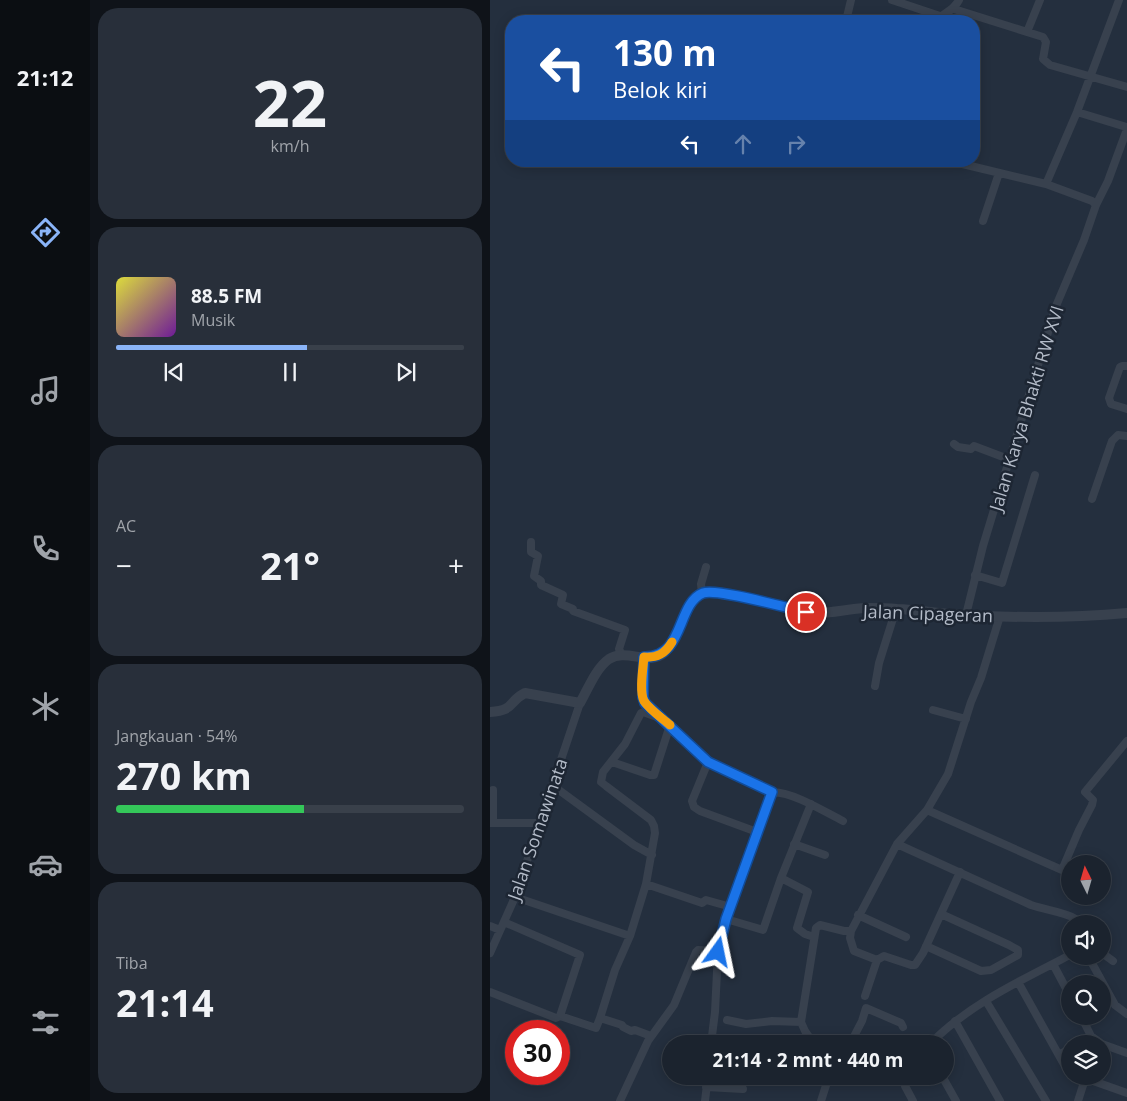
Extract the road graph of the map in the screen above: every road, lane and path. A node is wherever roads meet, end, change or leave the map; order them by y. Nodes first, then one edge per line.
1 (851, 0) edge
2 (892, 0) edge
3 (959, 0) edge
4 (1040, 0) edge
5 (1119, 0) edge
6 (954, 9) junction
7 (847, 15) edge
8 (928, 15) edge
9 (944, 15) edge
10 (973, 15) edge
11 (980, 17) edge
12 (1026, 32) junction
13 (1091, 76) junction
14 (1127, 87) edge
15 (1077, 112) junction
16 (1126, 129) edge
17 (974, 167) edge
18 (999, 173) junction
19 (1046, 184) junction
20 (1096, 205) junction
21 (983, 221) dead end
22 (1127, 366) edge
23 (1127, 409) edge
24 (1127, 436) edge
25 (954, 444) dead end
26 (1011, 460) junction
27 (1036, 475) dead end
28 (1092, 499) dead end
29 (531, 542) dead end
30 (706, 567) dead end
31 (975, 576) junction
32 (702, 594) junction
33 (896, 609) junction
34 (1127, 613) edge
35 (966, 615) junction
36 (1000, 616) junction
37 (622, 655) junction
38 (644, 657) junction
39 (875, 686) dead end
40 (580, 703) junction
41 (933, 710) dead end
42 (490, 712) edge
43 (966, 719) junction
44 (668, 723) junction
45 (1126, 744) edge
46 (612, 762) junction
47 (708, 762) junction
48 (552, 785) junction
49 (492, 790) dead end
50 (772, 792) junction
51 (811, 804) junction
52 (926, 810) junction
53 (843, 821) dead end
54 (491, 823) edge
55 (540, 823) junction
56 (757, 832) junction
57 (794, 844) junction
58 (897, 844) junction
59 (652, 855) junction
60 (825, 855) dead end
61 (960, 872) junction
62 (781, 878) junction
63 (646, 884) junction
64 (514, 897) junction
65 (730, 907) junction
66 (941, 914) junction
67 (858, 915) junction
68 (1069, 915) edge
69 (726, 919) junction
70 (504, 922) junction
71 (490, 926) edge
72 (500, 930) junction
73 (851, 931) junction
74 (630, 936) junction
75 (814, 937) junction
76 (906, 937) dead end
77 (926, 946) junction
78 (718, 952) junction
79 (490, 953) edge
80 (1061, 959) edge
81 (877, 960) junction
82 (1053, 964) junction
83 (1093, 965) edge
84 (1061, 979) edge
85 (1018, 982) junction
86 (490, 992) edge
87 (865, 996) dead end
88 (986, 1001) junction
89 (1127, 1014) edge
90 (560, 1016) junction
91 (600, 1018) junction
92 (726, 1020) dead end
93 (955, 1021) junction
94 (802, 1022) junction
95 (903, 1026) dead end
96 (712, 1035) edge
97 (807, 1035) edge
98 (855, 1035) edge
99 (940, 1035) edge
100 (651, 1036) junction
101 (1111, 1047) edge
102 (1127, 1053) edge
103 (1059, 1055) joint
104 (1061, 1059) edge
105 (826, 1085) edge
106 (906, 1085) edge
107 (947, 1085) edge
108 (1082, 1085) edge
109 (1107, 1085) edge
110 (706, 1087) joint
111 (743, 1089) dead end
112 (1127, 1092) edge
113 (620, 1101) edge
114 (705, 1101) edge
115 (821, 1101) edge
116 (913, 1101) edge
117 (956, 1101) edge
118 (1000, 1101) edge
119 (1046, 1101) edge
120 (1078, 1101) edge

1 - 7 street
2 - 8 street
3 - 6 street
4 - 12 street
5 - 13 street
6 - 9 street
6 - 10 street
11 - 12 street
12 - 13 street
13 - 14 street
13 - 15 street
15 - 16 street
15 - 19 street
16 - 20 street, Jalan Karya Bhakti RW XVI
17 - 18 street
18 - 19 street
18 - 21 street
19 - 20 street
20 - 26 street, Jalan Karya Bhakti RW XVI
22 - 23 street
24 - 28 street
25 - 26 street
26 - 31 street, Jalan Karya Bhakti RW XVI
27 - 31 street
29 - 37 street
30 - 32 street
31 - 35 street, Jalan Karya Bhakti RW XVI
32 - 33 street, Jalan Cipageran
32 - 38 street
33 - 35 street, Jalan Cipageran
33 - 39 street
34 - 36 street, Jalan Cipageran
35 - 36 street, Jalan Cipageran
36 - 43 street
37 - 38 street
37 - 40 street
38 - 44 street
40 - 42 street
40 - 48 street, Jalan Somawinata
41 - 43 street
43 - 52 street
44 - 46 street
44 - 46 street
44 - 47 street
45 - 52 street
46 - 59 street
47 - 50 street
47 - 56 street
48 - 55 street, Jalan Somawinata
48 - 59 street
49 - 54 street
50 - 51 street
50 - 56 street
51 - 53 street
51 - 57 street
52 - 58 street
54 - 55 street
55 - 64 street, Jalan Somawinata
56 - 65 street
57 - 60 street
57 - 62 street
58 - 61 street
58 - 67 street
59 - 63 street
61 - 66 street
61 - 68 street
62 - 69 street
62 - 75 street
63 - 65 street
63 - 74 street
64 - 70 street, Jalan Somawinata
64 - 74 street
65 - 69 street
66 - 77 street
66 - 77 street
67 - 73 street
67 - 76 street
69 - 78 street
70 - 72 street, Jalan Somawinata
70 - 90 street
71 - 72 street
72 - 79 street, Jalan Somawinata
73 - 75 street
73 - 81 street
74 - 91 street
75 - 94 street
77 - 81 street
78 - 96 street
78 - 100 street
80 - 82 street
81 - 87 street
82 - 84 street
82 - 85 street
83 - 89 street
85 - 88 street
85 - 103 street
86 - 90 street
88 - 93 street
88 - 119 street
90 - 91 street
91 - 100 street
92 - 94 street
93 - 99 street
93 - 118 street
94 - 97 street
95 - 98 street
100 - 113 street
101 - 102 street
103 - 104 street
105 - 115 street
106 - 116 street
107 - 117 street
108 - 120 street
109 - 112 street
110 - 111 street
110 - 114 street

